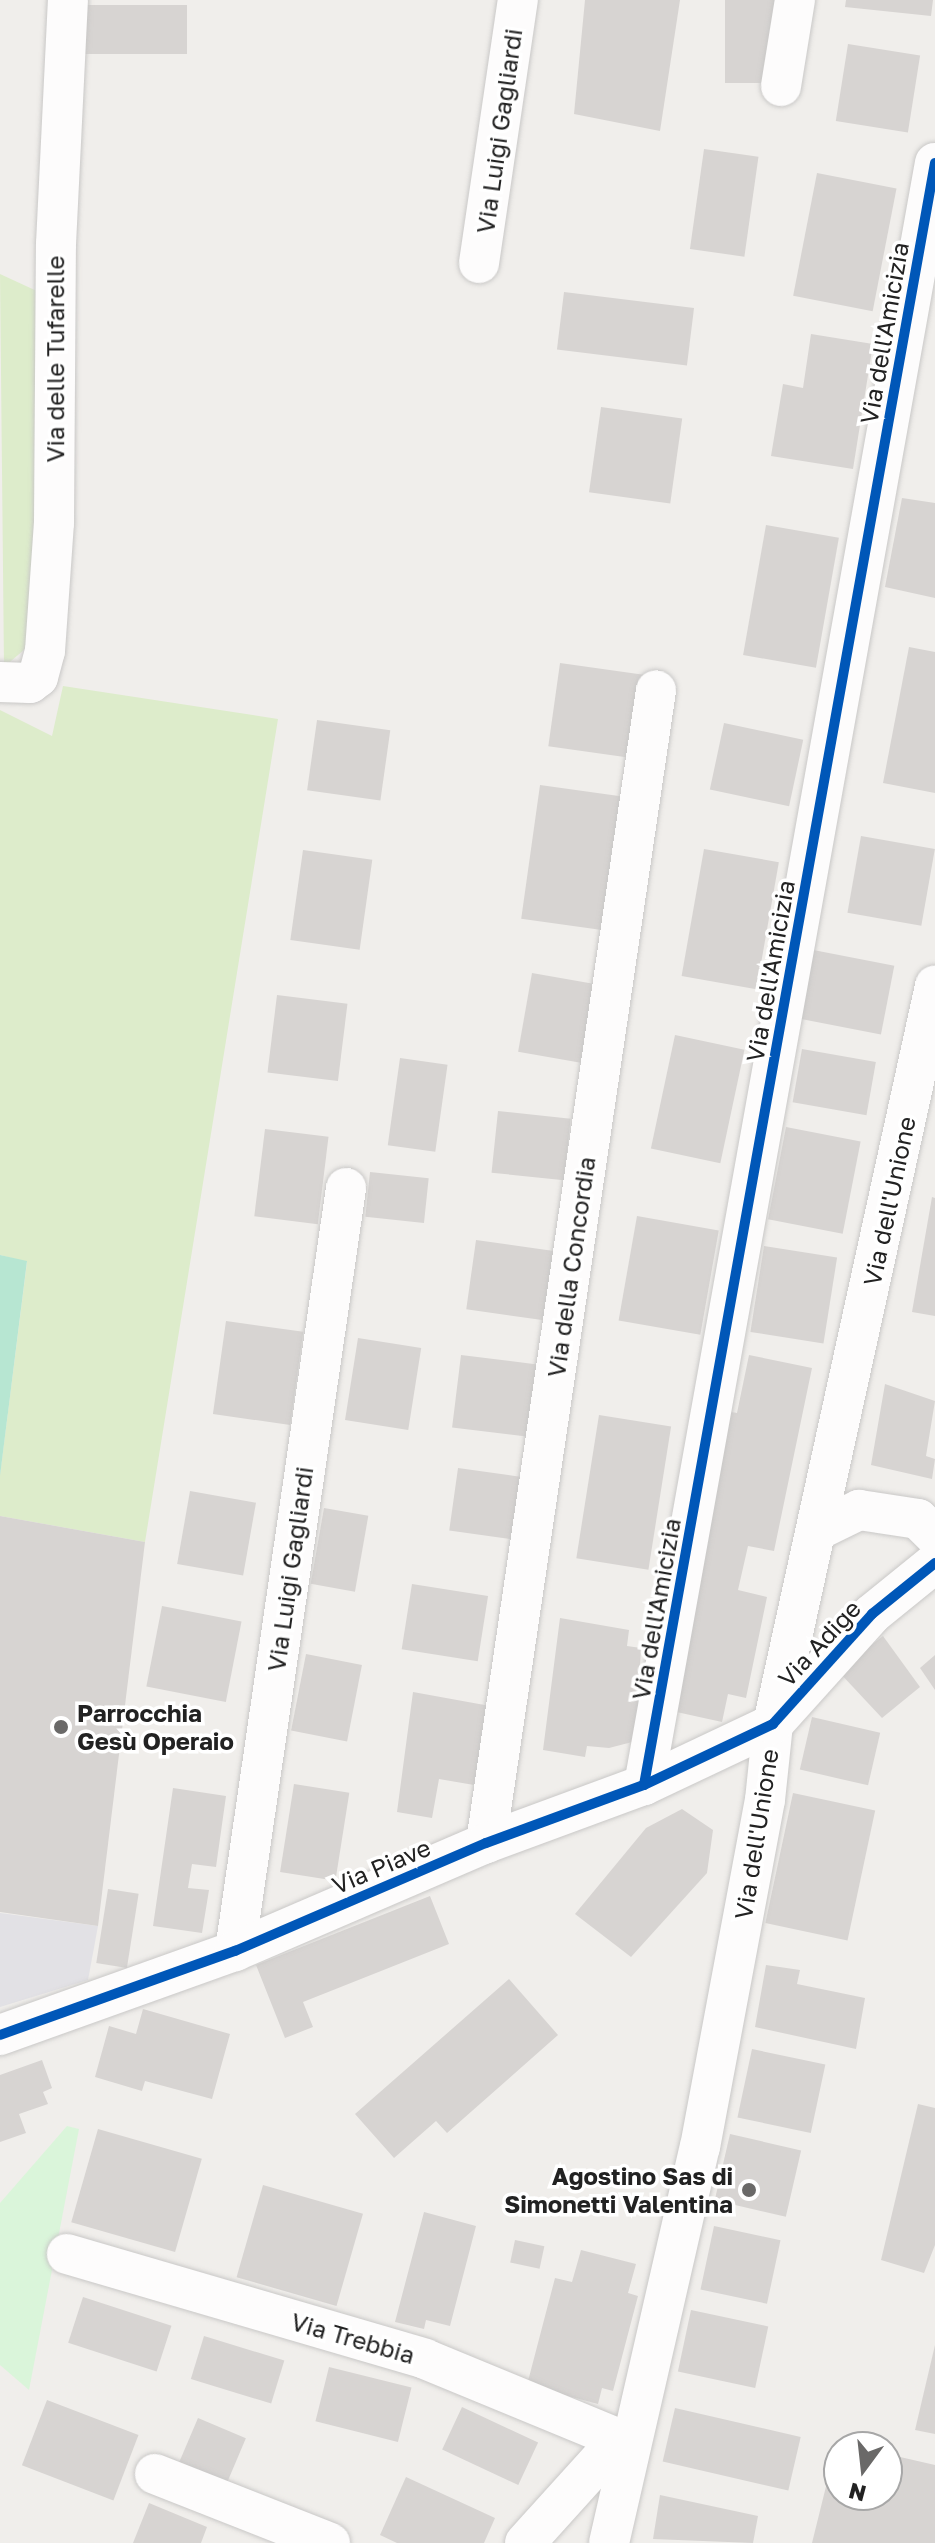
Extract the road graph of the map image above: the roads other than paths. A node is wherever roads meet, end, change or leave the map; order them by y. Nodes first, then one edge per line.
1 (68, 0) edge
2 (518, 0) edge
3 (795, 0) edge
4 (781, 86) dead end
5 (935, 163) edge
6 (479, 263) dead end
7 (0, 682) edge
8 (656, 690) dead end
9 (935, 986) edge
10 (346, 1188) dead end
11 (818, 1530) junction
12 (935, 1536) edge
13 (935, 1563) edge
14 (808, 1574) junction
15 (872, 1614) junction
16 (773, 1724) junction
17 (644, 1785) junction
18 (486, 1843) junction
19 (235, 1951) junction
20 (0, 2035) edge
21 (67, 2254) dead end
22 (626, 2441) junction
23 (155, 2474) dead end
24 (330, 2543) edge
25 (525, 2543) edge
26 (609, 2543) edge

1 - 7 street, Via delle Tufarelle
2 - 6 street, Via Luigi Gagliardi
3 - 4 street
5 - 17 street, Via dell'Amicizia
8 - 18 street, Via della Concordia
9 - 11 street, Via dell'Unione
10 - 19 street, Via Luigi Gagliardi
11 - 12 street
11 - 14 street, Via dell'Unione
13 - 15 street, Via Adige
14 - 15 street, Via Adige
14 - 16 street, Via dell'Unione
15 - 16 street, Via Adige
16 - 17 street, Via Piave
16 - 22 street, Via dell'Unione
17 - 18 street, Via Piave
18 - 19 street, Via Piave
19 - 20 street, Via Piave
21 - 22 street, Via Trebbia
22 - 25 street
22 - 26 street, Via dell'Unione
23 - 24 street

